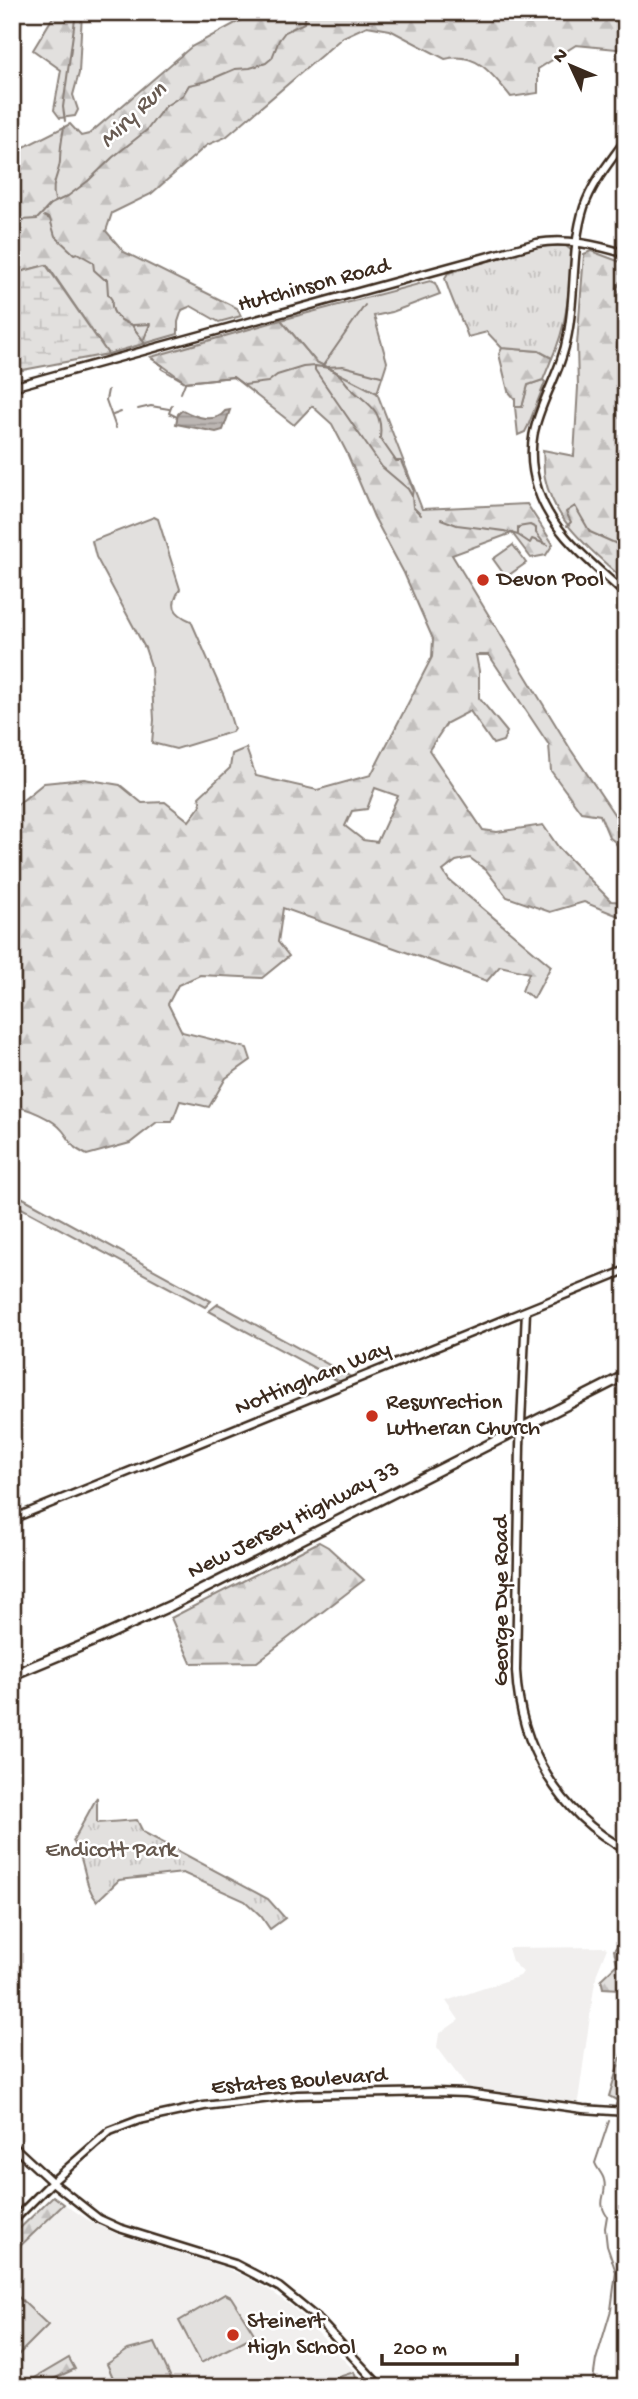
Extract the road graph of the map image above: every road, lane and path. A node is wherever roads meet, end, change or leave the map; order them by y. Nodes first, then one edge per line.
1 (626, 139) edge
2 (578, 242) junction
3 (626, 254) edge
4 (12, 387) edge
5 (626, 594) edge
6 (626, 1270) edge
7 (526, 1311) junction
8 (626, 1375) edge
9 (521, 1427) junction
10 (12, 1519) edge
11 (12, 1675) edge
12 (626, 1850) edge
13 (626, 2112) edge
14 (12, 2145) edge
15 (52, 2182) junction
16 (12, 2222) edge
17 (380, 2387) edge

1 - 2 street
2 - 3 street, Hutchinson Road
2 - 4 street, Hutchinson Road
2 - 5 street
6 - 7 street, Nottingham Way
7 - 9 street, George Dye Road
7 - 10 street, Nottingham Way
8 - 9 main road, New Jersey Highway 33
9 - 11 main road, New Jersey Highway 33
9 - 12 street, George Dye Road
13 - 15 street, Estates Boulevard
14 - 15 street
15 - 16 street, Estates Boulevard
15 - 17 street

